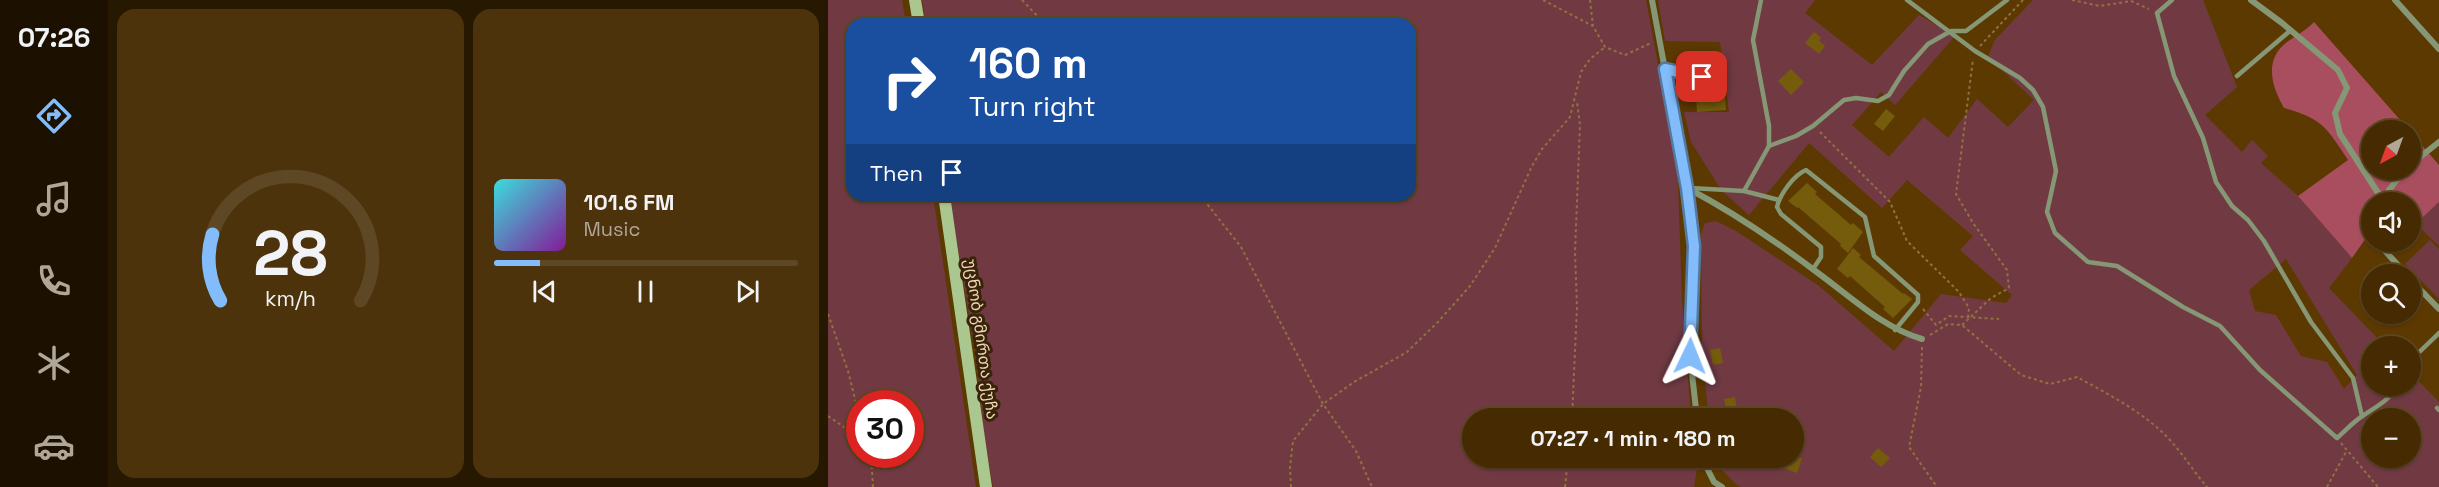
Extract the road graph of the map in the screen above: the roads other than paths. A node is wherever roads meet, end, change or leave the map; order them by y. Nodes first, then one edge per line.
1 (915, 0) edge
2 (1652, 0) edge
3 (1761, 0) edge
4 (1907, 0) edge
5 (2007, 0) edge
6 (2172, 0) edge
7 (2251, 0) edge
8 (2395, 0) edge
9 (918, 18) edge
10 (2291, 30) junction
11 (1951, 31) junction
12 (2439, 49) edge
13 (1665, 69) junction
14 (2237, 76) dead end
15 (1721, 81) dead end
16 (2439, 142) edge
17 (1769, 146) junction
18 (2421, 156) edge
19 (1687, 188) junction
20 (1744, 191) junction
21 (2375, 192) edge
22 (1779, 200) junction
23 (945, 201) edge
24 (2386, 252) edge
25 (2397, 264) edge
26 (1813, 268) junction
27 (2421, 290) edge
28 (2439, 309) edge
29 (1894, 330) junction
30 (2438, 335) edge
31 (1922, 339) road end
32 (2421, 351) edge
33 (2390, 396) edge
34 (1696, 408) edge
35 (2376, 408) edge
36 (2361, 412) edge
37 (2361, 417) edge
38 (1707, 468) edge
39 (986, 487) edge
40 (1722, 487) edge

1 - 9 main road
2 - 13 street
3 - 17 lane
4 - 11 lane
5 - 11 lane
6 - 36 lane
7 - 10 street
8 - 12 street
10 - 14 lane
10 - 21 street
11 - 17 lane
11 - 37 lane
13 - 15 lane
13 - 19 street
16 - 18 street
17 - 20 lane
19 - 20 lane
19 - 26 street
19 - 34 street
20 - 22 lane
22 - 26 lane
22 - 29 lane
23 - 39 main road, უცნობ გმირთა ქუჩა
24 - 25 street
26 - 29 street
27 - 28 street
29 - 31 street
30 - 32 lane
33 - 35 lane
38 - 40 street

